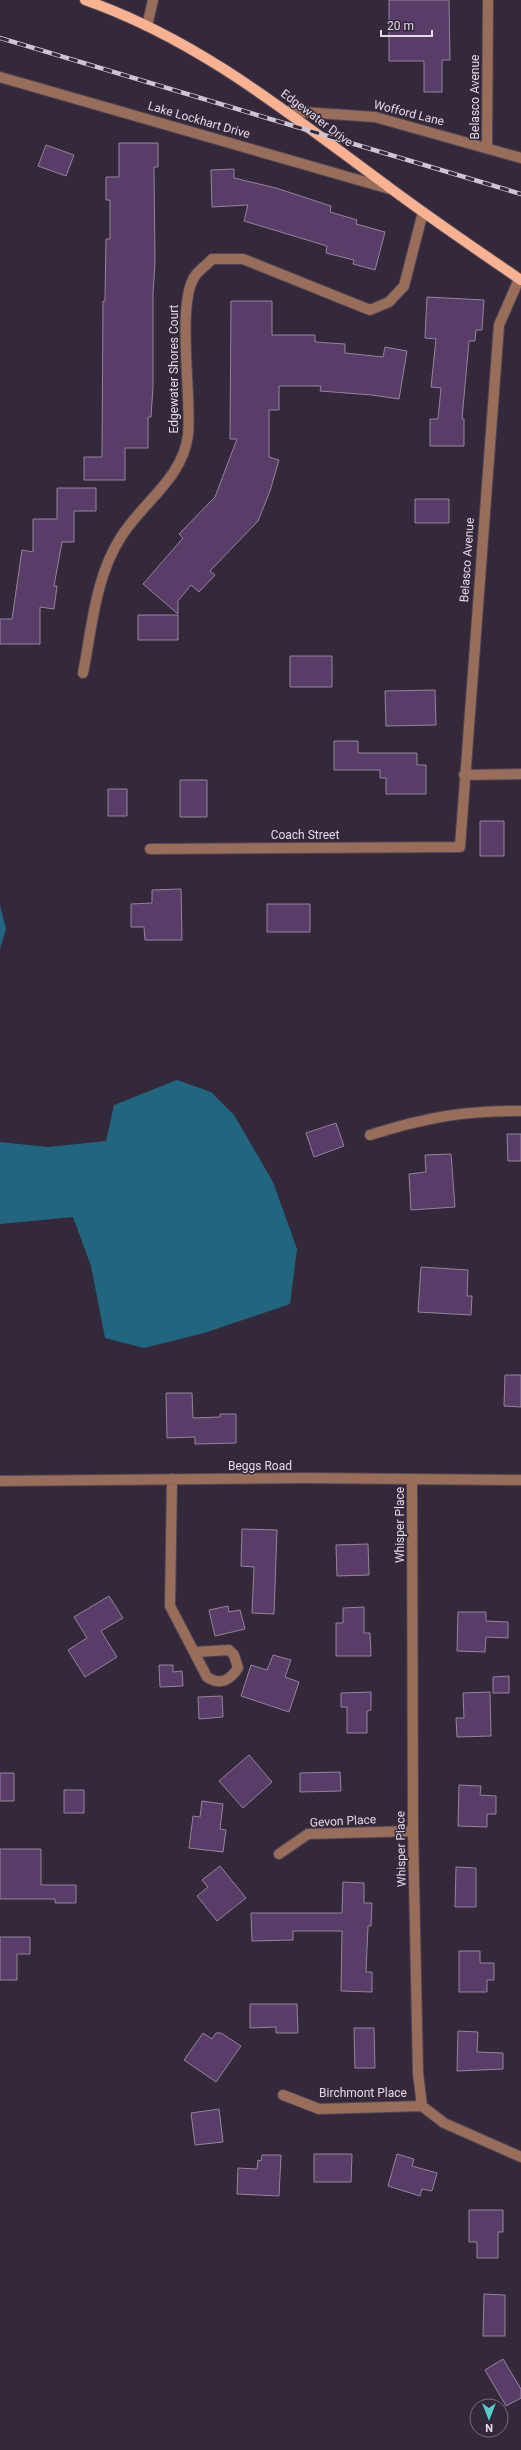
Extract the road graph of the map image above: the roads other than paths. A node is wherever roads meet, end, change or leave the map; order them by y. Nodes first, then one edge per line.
1 (85, 0) edge
2 (154, 0) edge
3 (488, 0) edge
4 (106, 4) edge
5 (147, 26) junction
6 (0, 77) edge
7 (288, 111) junction
8 (487, 147) junction
9 (521, 158) edge
10 (390, 189) junction
11 (423, 212) junction
12 (520, 279) edge
13 (83, 673) dead end
14 (521, 774) edge
15 (464, 775) junction
16 (460, 847) joint
17 (150, 849) dead end
18 (521, 1111) edge
19 (370, 1135) dead end
20 (172, 1480) junction
21 (412, 1480) junction
22 (521, 1480) edge
23 (0, 1481) edge
24 (195, 1652) dead end
25 (413, 1831) junction
26 (279, 1854) dead end
27 (283, 2095) dead end
28 (422, 2106) junction
29 (521, 2157) edge

1 - 4 main road, Edgewater Drive
2 - 5 street
3 - 8 street, Belasco Avenue
4 - 5 main road, Edgewater Drive
5 - 7 main road, Edgewater Drive
6 - 10 street, Lake Lockhart Drive
7 - 8 street, Wofford Lane
7 - 10 main road, Edgewater Drive
8 - 9 street, Wofford Lane
10 - 11 main road, Edgewater Drive
11 - 12 main road, Edgewater Drive
11 - 13 street, Edgewater Shores Court
12 - 15 street, Belasco Avenue
14 - 15 street
15 - 16 street, Belasco Avenue
16 - 17 street, Coach Street
18 - 19 street
20 - 21 street, Beggs Road
20 - 23 street, Beggs Road
20 - 24 street
21 - 22 street, Beggs Road
21 - 25 street, Whisper Place
25 - 26 street, Gevon Place
25 - 28 street, Whisper Place
27 - 28 street, Birchmont Place
28 - 29 street

